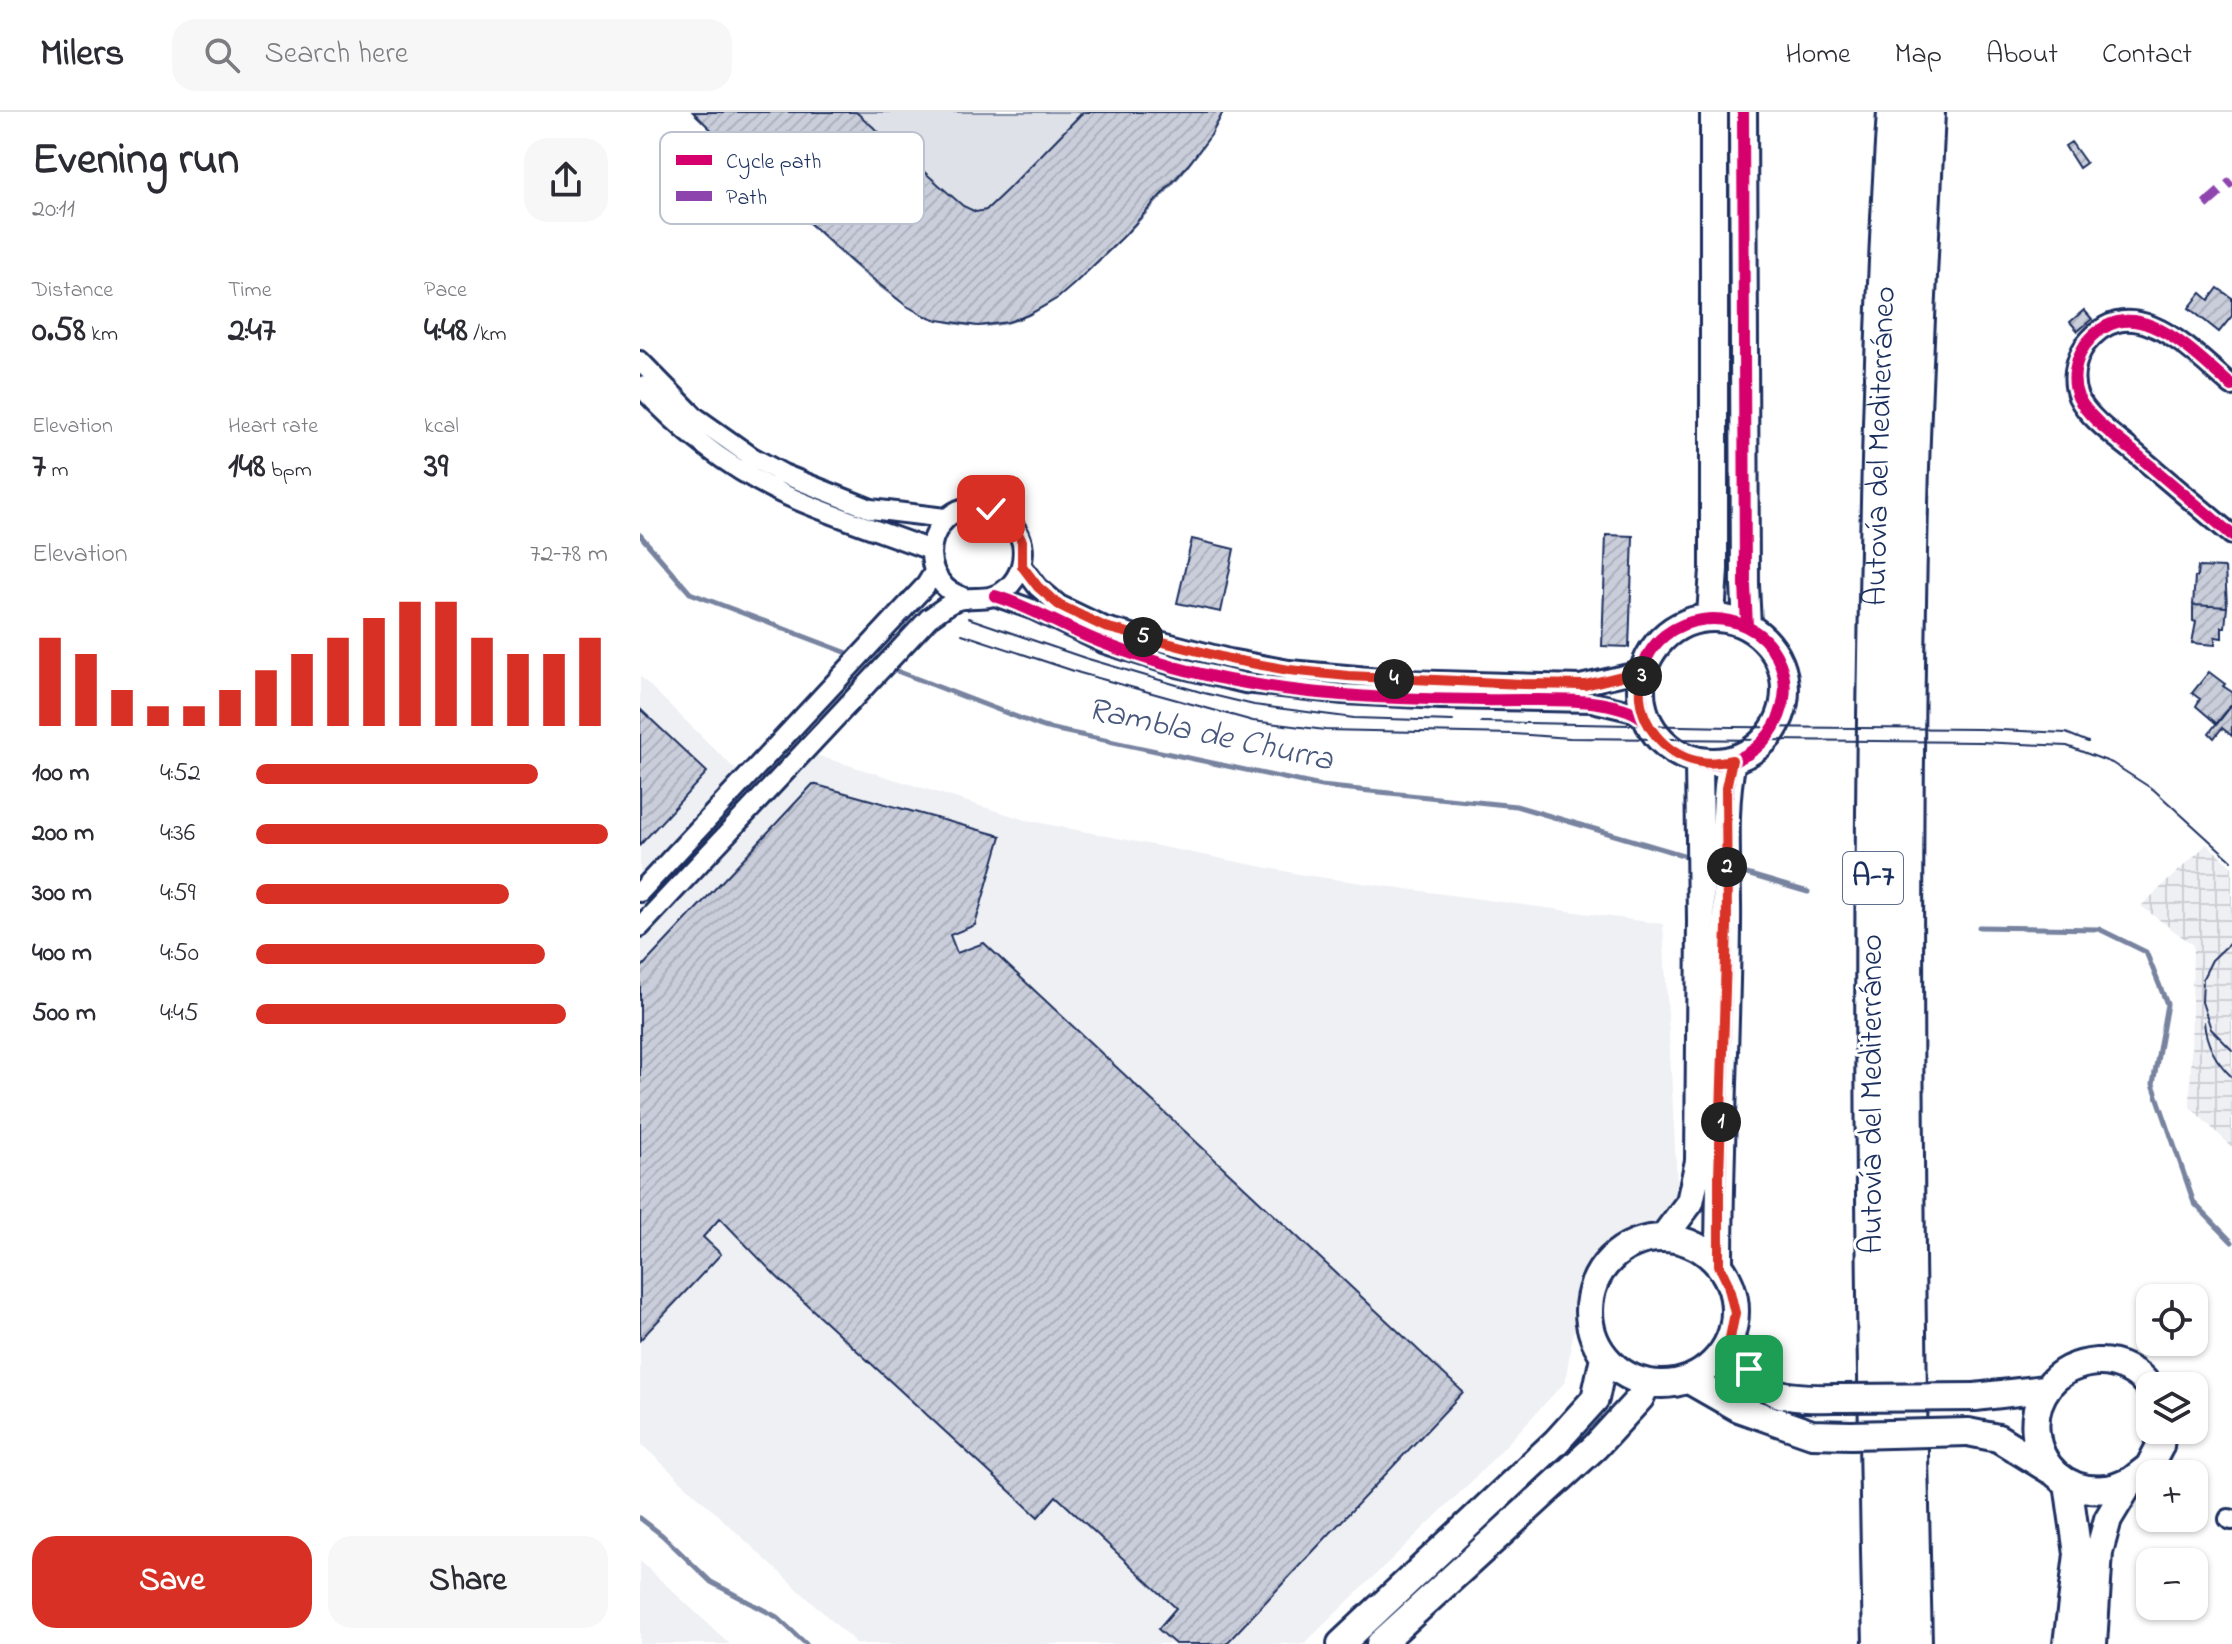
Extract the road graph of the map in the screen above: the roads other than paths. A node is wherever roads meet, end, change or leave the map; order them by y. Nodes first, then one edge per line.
1 (1714, 112) edge
2 (1743, 112) edge
3 (1895, 112) edge
4 (1927, 112) edge
5 (640, 361) edge
6 (640, 386) edge
7 (2232, 386) edge
8 (945, 518) junction
9 (2232, 535) edge
10 (930, 550) junction
11 (1022, 566) junction
12 (934, 572) junction
13 (995, 596) junction
14 (966, 599) junction
15 (1711, 617) junction
16 (1747, 626) junction
17 (1642, 671) junction
18 (1646, 721) junction
19 (1732, 760) junction
20 (1699, 762) junction
21 (1713, 788) junction
22 (640, 892) edge
23 (640, 927) edge
24 (1663, 1238) junction
25 (1719, 1265) junction
26 (1730, 1338) junction
27 (1604, 1357) junction
28 (2136, 1375) edge
29 (1689, 1380) junction
30 (1647, 1383) junction
31 (2045, 1389) junction
32 (2160, 1444) edge
33 (2060, 1477) junction
34 (2131, 1481) junction
35 (1341, 1644) edge
36 (1380, 1644) edge
37 (1881, 1644) edge
38 (1914, 1644) edge
39 (2067, 1644) edge
40 (2093, 1644) edge

1 - 15 street
2 - 16 street
3 - 37 highway, Autovía del Mediterráneo / A-7
4 - 38 highway, Autovía del Mediterráneo / A-7
5 - 8 street
6 - 10 street
7 - 9 street
8 - 10 street
8 - 11 street
10 - 12 street
11 - 13 street
11 - 17 street
12 - 14 street
12 - 22 street
13 - 14 street
13 - 18 street
14 - 23 street
15 - 16 street
15 - 17 street
16 - 19 street
17 - 18 street
18 - 20 street
19 - 20 street
19 - 21 street
20 - 21 street
21 - 24 street
21 - 25 street
24 - 25 street
24 - 27 street
25 - 26 street
26 - 29 street
26 - 31 street, bridge
27 - 30 street
27 - 35 street
28 - 31 street
29 - 30 street
29 - 33 street, bridge
30 - 36 street
31 - 33 street
32 - 34 street
33 - 34 street
33 - 39 street
34 - 40 street

